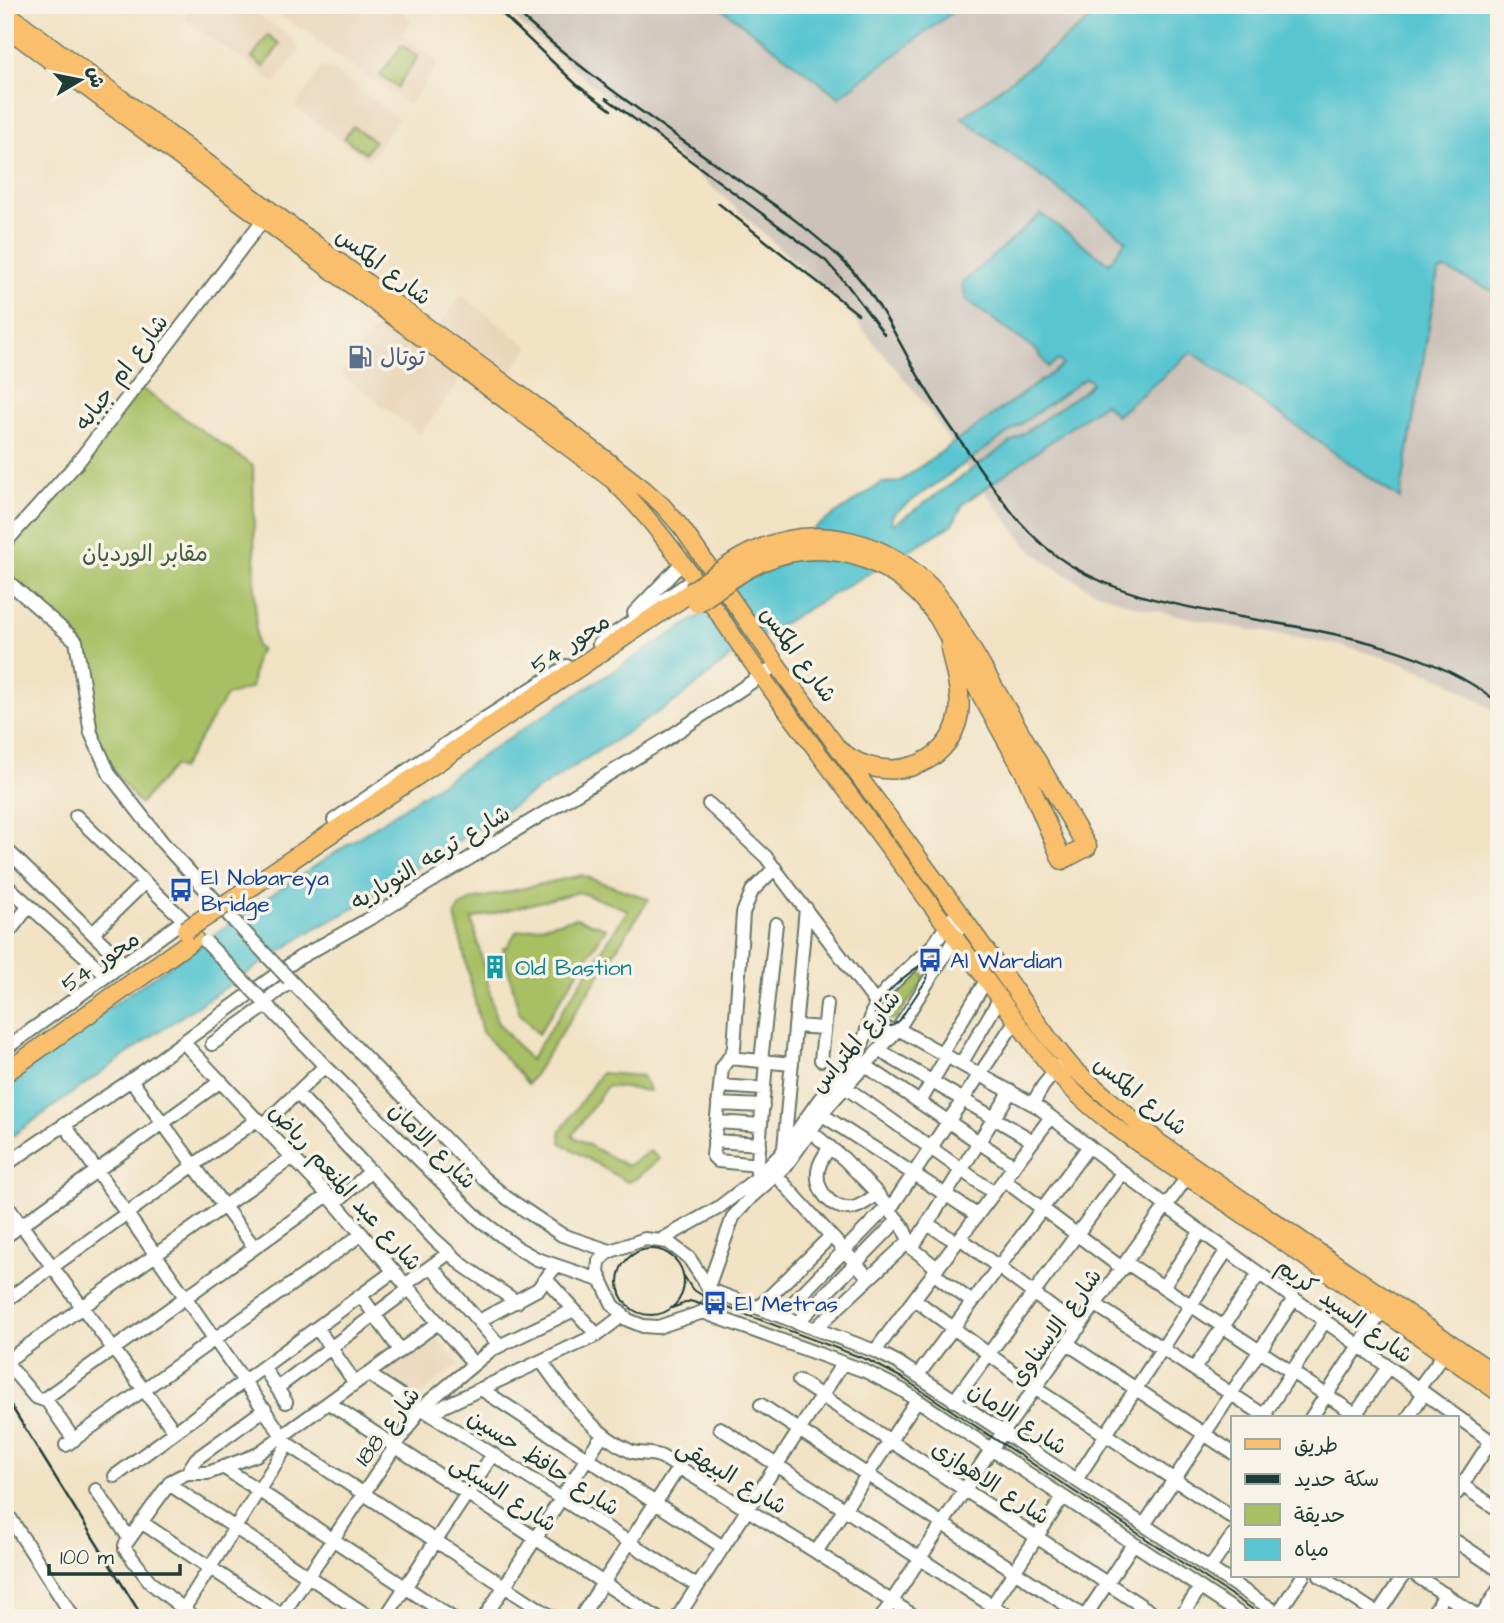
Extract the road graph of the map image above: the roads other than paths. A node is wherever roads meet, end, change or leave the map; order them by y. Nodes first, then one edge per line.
1 (5, 11) edge
2 (5, 27) edge
3 (263, 220) junction
4 (513, 399) junction
5 (5, 543) edge
6 (682, 563) junction
7 (5, 579) edge
8 (698, 594) junction
9 (929, 595) junction
10 (616, 631) junction
11 (948, 635) junction
12 (773, 659) junction
13 (757, 670) junction
14 (843, 753) junction
15 (709, 804) dead end
16 (76, 816) dead end
17 (334, 820) dead end
18 (900, 832) junction
19 (885, 844) junction
20 (5, 848) edge
21 (775, 868) junction
22 (145, 883) junction
23 (5, 884) edge
24 (29, 906) junction
25 (806, 908) junction
26 (234, 911) junction
27 (960, 913) junction
28 (776, 924) dead end
29 (951, 931) junction
30 (93, 933) junction
31 (193, 933) junction
32 (5, 937) edge
33 (123, 962) junction
34 (106, 975) junction
35 (986, 979) junction
36 (290, 980) junction
37 (1000, 998) junction
38 (264, 1002) junction
39 (827, 1004) dead end
40 (874, 1007) junction
41 (1016, 1020) junction
42 (795, 1026) junction
43 (824, 1028) junction
44 (898, 1029) junction
45 (183, 1042) junction
46 (212, 1044) dead end
47 (7, 1047) edge
48 (880, 1051) junction
49 (945, 1055) junction
50 (729, 1058) junction
51 (821, 1060) dead end
52 (764, 1061) junction
53 (961, 1063) junction
54 (792, 1064) junction
55 (325, 1066) junction
56 (866, 1066) junction
57 (1060, 1066) junction
58 (5, 1073) edge
59 (980, 1074) junction
60 (131, 1080) junction
61 (221, 1081) junction
62 (932, 1082) junction
63 (720, 1086) junction
64 (845, 1087) junction
65 (764, 1088) junction
66 (1011, 1091) junction
67 (298, 1093) junction
68 (963, 1100) junction
69 (920, 1102) junction
70 (1033, 1103) junction
71 (718, 1104) junction
72 (763, 1106) junction
73 (821, 1114) junction
74 (1051, 1117) junction
75 (994, 1118) junction
76 (948, 1121) junction
77 (261, 1122) junction
78 (716, 1122) junction
79 (64, 1124) junction
80 (164, 1125) junction
81 (761, 1125) junction
82 (810, 1131) junction
83 (714, 1141) junction
84 (1033, 1141) junction
85 (979, 1142) junction
86 (760, 1144) junction
87 (1089, 1146) junction
88 (830, 1147) junction
89 (931, 1148) junction
90 (784, 1150) junction
91 (293, 1157) junction
92 (5, 1165) edge
93 (194, 1166) junction
94 (1014, 1166) junction
95 (962, 1170) junction
96 (371, 1171) junction
97 (757, 1171) junction
98 (98, 1172) junction
99 (1123, 1172) junction
100 (1191, 1172) junction
101 (913, 1174) junction
102 (776, 1175) junction
103 (1004, 1180) junction
104 (994, 1193) junction
105 (878, 1194) junction
106 (946, 1195) junction
107 (331, 1199) junction
108 (727, 1201) junction
109 (5, 1203) edge
110 (1166, 1206) junction
111 (224, 1207) junction
112 (889, 1208) junction
113 (1042, 1208) junction
114 (737, 1211) junction
115 (128, 1213) junction
116 (977, 1215) junction
117 (898, 1220) junction
118 (927, 1224) junction
119 (22, 1226) junction
120 (1200, 1231) junction
121 (362, 1234) junction
122 (1077, 1234) junction
123 (831, 1236) junction
124 (5, 1237) edge
125 (661, 1240) junction
126 (958, 1240) junction
127 (911, 1244) junction
128 (254, 1247) junction
129 (1227, 1250) junction
130 (610, 1251) junction
131 (844, 1251) junction
132 (449, 1253) junction
133 (157, 1255) junction
134 (856, 1264) junction
135 (431, 1266) junction
136 (1125, 1266) junction
137 (53, 1267) junction
138 (555, 1267) junction
139 (998, 1267) junction
140 (935, 1270) junction
141 (394, 1271) junction
142 (1259, 1274) junction
143 (869, 1278) junction
144 (547, 1280) junction
145 (602, 1281) junction
146 (407, 1287) junction
147 (1163, 1287) junction
148 (709, 1289) junction
149 (1033, 1294) junction
150 (186, 1296) junction
151 (361, 1296) junction
152 (914, 1298) junction
153 (1294, 1299) junction
154 (5, 1301) edge
155 (517, 1302) junction
156 (972, 1302) junction
157 (1096, 1305) junction
158 (1190, 1305) junction
159 (82, 1307) junction
160 (758, 1308) junction
161 (574, 1310) junction
162 (1382, 1311) junction
163 (703, 1312) junction
164 (375, 1315) junction
165 (622, 1316) junction
166 (780, 1316) junction
167 (479, 1321) junction
168 (1325, 1321) junction
169 (438, 1322) junction
170 (797, 1323) junction
171 (1223, 1327) junction
172 (317, 1328) junction
173 (953, 1328) junction
174 (1079, 1328) junction
175 (814, 1329) junction
176 (597, 1335) junction
177 (216, 1339) junction
178 (1068, 1344) junction
179 (499, 1345) junction
180 (1359, 1346) junction
181 (331, 1348) junction
182 (1162, 1348) junction
183 (113, 1349) junction
184 (400, 1350) junction
185 (875, 1351) junction
186 (1259, 1351) junction
187 (989, 1354) junction
188 (1444, 1354) junction
189 (541, 1361) junction
190 (473, 1363) junction
191 (843, 1363) junction
192 (1388, 1367) junction
193 (264, 1368) junction
194 (1194, 1369) junction
195 (1292, 1373) junction
196 (368, 1374) junction
197 (918, 1375) junction
198 (1499, 1376) edge
199 (246, 1381) junction
200 (799, 1381) dead end
201 (355, 1383) junction
202 (277, 1388) junction
203 (481, 1389) junction
204 (1036, 1389) junction
205 (1136, 1389) junction
206 (144, 1390) junction
207 (1421, 1391) junction
208 (1499, 1393) edge
209 (1231, 1394) junction
210 (1326, 1395) junction
211 (822, 1396) junction
212 (44, 1399) junction
213 (917, 1400) junction
214 (954, 1401) junction
215 (286, 1402) dead end
216 (329, 1403) junction
217 (761, 1405) dead end
218 (265, 1409) junction
219 (425, 1411) junction
220 (1264, 1416) edge
221 (1266, 1416) edge
222 (1312, 1416) edge
223 (1355, 1416) edge
224 (1357, 1416) edge
225 (1409, 1416) edge
226 (1456, 1416) edge
227 (1458, 1418) edge
228 (720, 1427) dead end
229 (799, 1430) junction
230 (175, 1432) junction
231 (1003, 1433) junction
232 (1204, 1434) junction
233 (602, 1435) junction
234 (1105, 1435) junction
235 (285, 1440) junction
236 (890, 1441) junction
237 (1495, 1444) edge
238 (395, 1446) junction
239 (992, 1450) junction
240 (1231, 1452) edge
241 (492, 1454) junction
242 (587, 1458) junction
243 (777, 1465) junction
244 (223, 1467) junction
245 (679, 1467) junction
246 (187, 1473) junction
247 (867, 1475) junction
248 (115, 1476) dead end
249 (1076, 1480) junction
250 (1174, 1480) junction
251 (169, 1485) junction
252 (1458, 1487) edge
253 (96, 1490) dead end
254 (965, 1490) junction
255 (259, 1491) junction
256 (364, 1493) junction
257 (467, 1493) junction
258 (1063, 1497) junction
259 (561, 1498) junction
260 (655, 1503) junction
261 (845, 1509) junction
262 (748, 1510) junction
263 (1499, 1510) edge
264 (6, 1515) edge
265 (1231, 1517) edge
266 (141, 1522) junction
267 (943, 1524) junction
268 (1144, 1525) junction
269 (235, 1528) junction
270 (1037, 1537) junction
271 (535, 1538) junction
272 (1231, 1538) edge
273 (333, 1539) junction
274 (436, 1541) junction
275 (629, 1542) junction
276 (1458, 1543) edge
277 (128, 1544) junction
278 (1133, 1544) junction
279 (723, 1547) junction
280 (816, 1552) junction
281 (920, 1559) junction
282 (211, 1567) junction
283 (1210, 1569) junction
284 (1499, 1570) edge
285 (1015, 1571) junction
286 (308, 1576) junction
287 (1302, 1578) edge
288 (1323, 1578) edge
289 (1402, 1578) edge
290 (1420, 1578) edge
291 (603, 1583) junction
292 (1107, 1583) junction
293 (505, 1586) junction
294 (697, 1586) junction
295 (405, 1587) junction
296 (1200, 1588) junction
297 (1499, 1589) edge
298 (1445, 1594) junction
299 (892, 1602) junction
300 (992, 1606) junction
301 (183, 1610) junction
302 (1282, 1615) edge
303 (1379, 1616) edge
304 (283, 1617) edge
305 (74, 1618) edge
306 (195, 1618) edge
307 (371, 1618) edge
308 (386, 1618) edge
309 (452, 1618) edge
310 (484, 1618) edge
311 (553, 1618) edge
312 (580, 1618) edge
313 (657, 1618) edge
314 (677, 1618) edge
315 (881, 1618) edge
316 (916, 1618) edge
317 (984, 1618) edge
318 (1011, 1618) edge
319 (1085, 1618) edge
320 (1160, 1618) edge
321 (1180, 1618) edge
322 (1246, 1618) edge
323 (1430, 1618) edge
324 (1480, 1618) edge

1 - 4 main road, شارع المكس
2 - 3 main road, شارع المكس
3 - 4 main road, شارع المكس
3 - 5 street, شارع ام جبابه
4 - 6 main road, شارع المكس
4 - 12 main road, شارع المكس
6 - 8 main road, شارع المكس
6 - 10 street
7 - 26 street
8 - 9 highway, محور 54, bridge
8 - 10 street
8 - 13 main road, شارع المكس
8 - 26 highway, محور 54
9 - 11 highway, محور 54
9 - 11 highway, محور 54
10 - 17 street
11 - 14 highway
12 - 13 street, شارع ترعه النوباريه
12 - 14 main road, شارع المكس
13 - 19 main road, شارع المكس
13 - 45 street, شارع ترعه النوباريه
14 - 18 main road, شارع المكس
15 - 21 street
16 - 22 street, شارع الامان
18 - 19 main road
18 - 27 main road, شارع المكس
19 - 29 main road, شارع المكس
20 - 30 street
21 - 25 street
21 - 50 street
22 - 30 street
22 - 31 street, شارع الامان
23 - 24 street
24 - 32 street
24 - 34 street
25 - 40 street
25 - 42 street
26 - 31 highway, محور 54
26 - 36 street, شارع الامان, bridge
27 - 29 street, شارع المتراس
27 - 57 main road, شارع المكس
28 - 52 street
29 - 35 main road, شارع المكس
29 - 40 street, شارع المتراس
29 - 44 street, شارع المتراس
30 - 33 street
31 - 33 street
31 - 38 street, شارع الامان, bridge
31 - 47 highway, محور 54
31 - 58 highway, محور 54
33 - 34 street
34 - 47 street
35 - 37 main road, شارع المكس
35 - 49 street
36 - 38 street
36 - 130 street, شارع الامان
37 - 41 main road, شارع المكس
37 - 53 street
38 - 46 street
38 - 55 street, شارع الامان
39 - 43 street
40 - 44 street, شارع السيد كريم
40 - 90 street, شارع المتراس
41 - 57 main road, شارع المكس
41 - 59 street
42 - 43 street
42 - 54 street
43 - 51 street
44 - 48 street, شارع المتراس
44 - 49 street, شارع السيد كريم
45 - 60 street, شارع ترعه النوباريه
45 - 61 street, شارع عبد المنعم رياض
48 - 56 street, شارع المتراس
48 - 62 street
49 - 53 street, شارع السيد كريم
49 - 62 street
50 - 52 street
50 - 63 street
52 - 54 street
52 - 65 street
53 - 59 street, شارع السيد كريم
54 - 90 street
55 - 67 street
55 - 138 street, شارع الامان
56 - 64 street, شارع المتراس
56 - 69 street
57 - 70 street
57 - 100 main road, شارع المكس
59 - 66 street, شارع السيد كريم
59 - 68 street
60 - 79 street, شارع ترعه النوباريه
60 - 80 street
61 - 77 street, شارع عبد المنعم رياض
61 - 80 street
62 - 68 street
62 - 69 street
63 - 65 street
63 - 71 street
64 - 73 street, شارع المتراس
64 - 89 street
65 - 72 street
66 - 70 street, شارع السيد كريم
66 - 75 street
67 - 77 street
67 - 96 street
68 - 75 street
68 - 76 street
69 - 76 street
70 - 74 street, شارع السيد كريم
71 - 72 street
71 - 78 street
72 - 81 street
73 - 82 street, شارع المتراس
73 - 101 street
74 - 84 street
74 - 87 street, شارع السيد كريم
75 - 84 street
75 - 85 street
76 - 85 street
76 - 89 street
77 - 91 street, شارع عبد المنعم رياض
77 - 93 street
78 - 81 street
78 - 83 street
79 - 92 street, شارع ترعه النوباريه
79 - 98 street
80 - 93 street
80 - 98 street
81 - 86 street
82 - 88 street
82 - 102 street, شارع المتراس
83 - 86 street
83 - 97 street
84 - 94 street
85 - 94 street
85 - 95 street
86 - 97 street
87 - 99 street, شارع السيد كريم
87 - 113 street
88 - 105 street
88 - 105 street
89 - 95 street
89 - 101 street
90 - 97 street, شارع المتراس
91 - 107 street, شارع عبد المنعم رياض
91 - 111 street
93 - 111 street
93 - 115 street
94 - 103 street
95 - 104 street
95 - 106 street
96 - 107 street
96 - 132 street
97 - 108 street, شارع المتراس
98 - 115 street
98 - 119 street
99 - 110 street, شارع السيد كريم
99 - 122 street
100 - 110 street, شارع الاسناوى
100 - 162 main road, شارع المكس
100 - 198 main road, شارع المكس
101 - 106 street
101 - 112 street
102 - 114 street, شارع المتراس
102 - 123 street
103 - 104 street
103 - 113 street
104 - 116 street
105 - 112 street
106 - 116 street
106 - 118 street
107 - 121 street, شارع عبد المنعم رياض
107 - 128 street
108 - 114 street
108 - 125 street, شارع المتراس
109 - 119 street
110 - 120 street, شارع السيد كريم
110 - 136 street, شارع الاسناوى
111 - 128 street
111 - 133 street
112 - 117 street
112 - 131 street
113 - 122 street
113 - 139 street
114 - 148 street, شارع المتراس
115 - 133 street
115 - 137 street
116 - 126 street
117 - 127 street
117 - 134 street
118 - 126 street
118 - 127 street
119 - 124 street
119 - 137 street
120 - 129 street, شارع السيد كريم
120 - 147 street
121 - 141 street, شارع عبد المنعم رياض
121 - 177 street
122 - 136 street
122 - 149 street
123 - 131 street
123 - 160 street
125 - 130 street
125 - 148 street
126 - 139 street
126 - 140 street
127 - 140 street
127 - 143 street
128 - 150 street
129 - 142 street, شارع السيد كريم
129 - 158 street
130 - 145 street
131 - 134 street
131 - 166 street
132 - 135 street
132 - 155 street
133 - 150 street
133 - 159 street
134 - 143 street
134 - 170 street
135 - 146 street
135 - 167 street
136 - 147 street
136 - 157 street, شارع الاسناوى
137 - 154 street
137 - 159 street
138 - 144 street
138 - 145 street, شارع الامان
139 - 149 street
139 - 156 street
140 - 152 street
140 - 156 street
141 - 146 street, شارع عبد المنعم رياض
141 - 151 street
142 - 153 street, شارع السيد كريم
142 - 171 street
143 - 175 street
144 - 155 street
144 - 161 street
145 - 165 street
146 - 164 street
146 - 169 street, شارع عبد المنعم رياض
147 - 158 street
148 - 160 street, شارع الامان
148 - 163 street
149 - 174 street
149 - 187 street
150 - 177 street
150 - 183 street
151 - 164 street
151 - 172 street
152 - 173 street
152 - 185 street
153 - 168 street, شارع السيد كريم
153 - 186 street
155 - 167 street
156 - 173 street
157 - 174 street, شارع الاسناوى
157 - 182 street
158 - 171 street
158 - 182 street
159 - 183 street
159 - 212 street
160 - 166 street, شارع الامان
161 - 176 street
161 - 179 street, شارع 188
162 - 180 street
162 - 188 main road, شارع المكس
163 - 165 street
163 - 191 street, شارع الامان
164 - 181 street
164 - 184 street
165 - 176 street
166 - 170 street, شارع الامان
167 - 179 street
168 - 180 street, شارع السيد كريم
168 - 195 street
169 - 184 street
169 - 190 street, شارع عبد المنعم رياض
170 - 175 street, شارع الامان
171 - 186 street
171 - 194 street
172 - 181 street
172 - 193 street
173 - 187 street
173 - 197 street
174 - 178 street, شارع الاسناوى
175 - 185 street, شارع الامان
176 - 189 street
177 - 199 street
177 - 206 street
178 - 204 street, شارع الاسناوى
178 - 205 street
179 - 190 street, شارع 188
180 - 192 street, شارع السيد كريم
180 - 210 street
181 - 201 street
181 - 202 street
182 - 194 street
182 - 205 street
183 - 206 street
183 - 212 street
184 - 196 street
185 - 197 street, شارع الامان
186 - 195 street
186 - 209 street
187 - 204 street
187 - 214 street
188 - 207 street
188 - 208 main road, شارع المكس
189 - 203 street
189 - 233 street, شارع البيهقى
190 - 219 street, شارع 188
191 - 211 street
191 - 213 street, شارع الامان
192 - 207 street, شارع السيد كريم
192 - 224 street
193 - 199 street
193 - 202 street
194 - 209 street
195 - 210 street
195 - 221 street
196 - 201 street
196 - 219 street, شارع حافظ حسين
197 - 214 street, شارع الامان
199 - 218 street
199 - 230 street
200 - 211 street, شارع الاهوازى
201 - 216 street
202 - 215 street
203 - 219 street
203 - 242 street
204 - 231 street, شارع الاسناوى
204 - 234 street
205 - 232 street
205 - 234 street
206 - 212 street
206 - 230 street
207 - 225 street
207 - 226 street, شارع السيد كريم
209 - 220 street
209 - 232 street
210 - 222 street
210 - 223 street
211 - 229 street
211 - 236 street, شارع الاهوازى
213 - 236 street
213 - 239 street, شارع الامان
214 - 231 street, شارع الامان
216 - 235 street
216 - 238 street, شارع السبكى
217 - 229 street
218 - 235 street
218 - 246 street
219 - 238 street, شارع 188
219 - 241 street, شارع حافظ حسين
227 - 237 street, شارع السيد كريم
228 - 243 street
229 - 243 street
229 - 247 street
230 - 248 street
231 - 239 street, شارع الاسناوى
231 - 249 street, شارع الامان
232 - 240 street
232 - 250 street
233 - 242 street
233 - 245 street, شارع البيهقى
234 - 249 street
234 - 250 street
235 - 244 street
235 - 255 street
235 - 256 street
236 - 247 street
236 - 254 street, شارع الاهوازى
237 - 252 street
238 - 256 street, شارع 188
238 - 257 street, شارع السبكى
239 - 254 street, شارع الاسناوى
239 - 258 street, شارع الامان
241 - 257 street
241 - 259 street, شارع حافظ حسين
242 - 259 street
242 - 260 street
243 - 261 street
243 - 262 street
244 - 246 street
244 - 255 street
245 - 260 street
245 - 262 street, شارع البيهقى
246 - 251 street
247 - 261 street
247 - 267 street
249 - 268 street, شارع الامان
250 - 265 street
250 - 268 street
251 - 266 street
251 - 269 street
252 - 263 street
253 - 277 street
254 - 267 street, شارع الاسناوى
254 - 270 street, شارع الاهوازى
255 - 269 street
255 - 273 street
256 - 273 street, شارع 188
256 - 274 street
257 - 271 street, شارع السبكى
257 - 274 street
258 - 270 street
258 - 278 street, شارع الامان
259 - 271 street
259 - 275 street, شارع حافظ حسين
260 - 275 street
260 - 279 street
261 - 280 street
261 - 281 street
262 - 279 street
262 - 280 street, شارع البيهقى
264 - 305 street
266 - 277 street
266 - 282 street
267 - 281 street, شارع الاسناوى
267 - 285 street
268 - 283 street, شارع الامان
269 - 282 street
269 - 286 street
270 - 285 street
270 - 292 street, شارع الاهوازى
271 - 291 street, شارع السبكى
271 - 293 street
272 - 283 street
273 - 286 street, شارع 188
273 - 295 street
274 - 293 street
274 - 295 street
275 - 291 street
275 - 294 street, شارع حافظ حسين
276 - 284 street
277 - 301 street
278 - 292 street
278 - 296 street, شارع الامان
279 - 294 street
280 - 299 street, شارع البيهقى
281 - 299 street, شارع الاسناوى
281 - 300 street
282 - 301 street
282 - 304 street
283 - 302 street, شارع الامان
285 - 300 street
285 - 319 street
286 - 304 street, شارع 188
286 - 307 street
287 - 302 street
288 - 303 street
289 - 303 street
290 - 298 street
291 - 312 street
291 - 313 street, شارع السبكى
292 - 319 street
292 - 320 street, شارع الاهوازى
293 - 310 street
293 - 311 street
294 - 314 street
295 - 308 street
295 - 309 street
296 - 321 street
296 - 322 street, شارع الامان
297 - 324 street
298 - 323 street
298 - 324 street
299 - 315 street, شارع الاسناوى
299 - 316 street, شارع البيهقى
300 - 317 street
300 - 318 street
301 - 306 street

